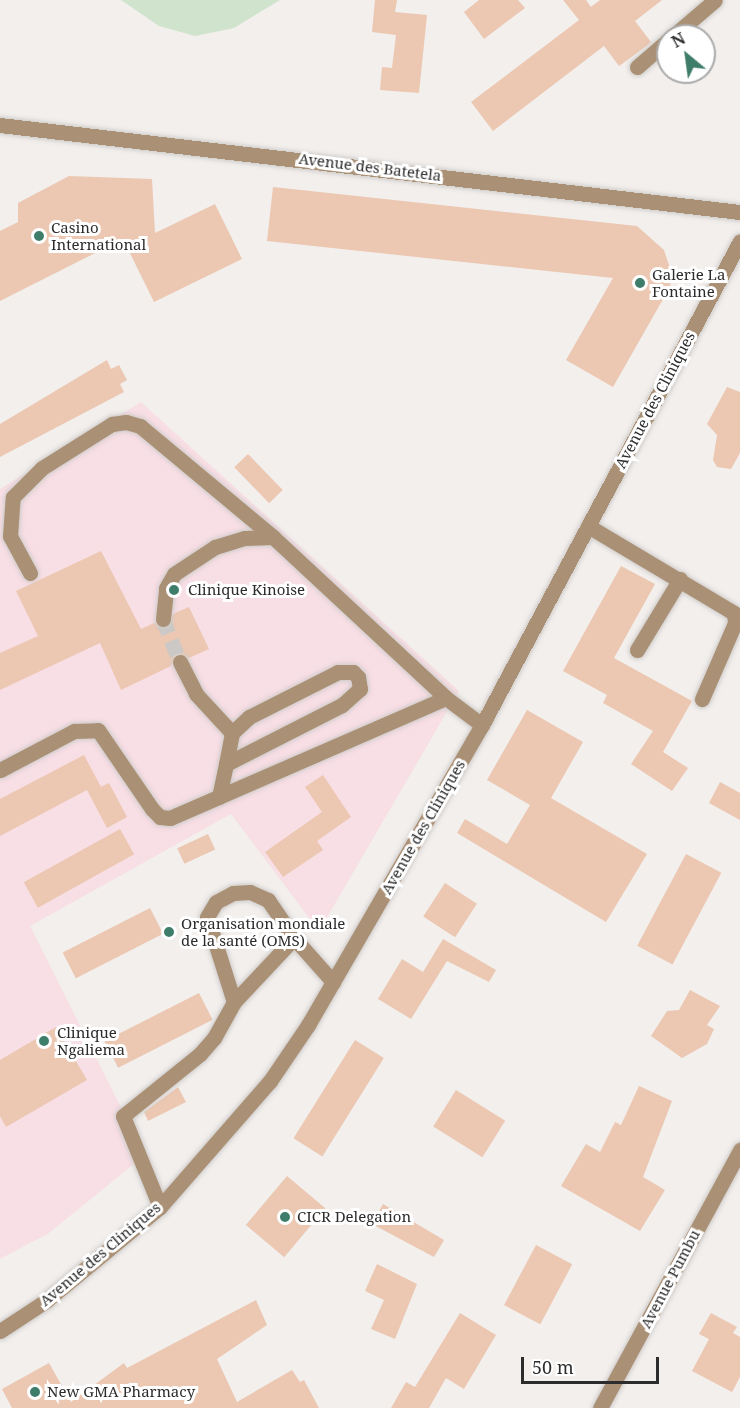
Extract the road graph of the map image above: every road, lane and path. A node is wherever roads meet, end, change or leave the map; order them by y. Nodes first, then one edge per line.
1 (715, 0) edge
2 (687, 24) edge
3 (656, 50) edge
4 (637, 67) dead end
5 (0, 125) edge
6 (740, 212) edge
7 (740, 241) edge
8 (588, 526) junction
9 (273, 537) junction
10 (30, 573) dead end
11 (680, 579) junction
12 (163, 619) tunnel mouth
13 (637, 650) dead end
14 (180, 662) tunnel mouth
15 (446, 698) junction
16 (702, 699) dead end
17 (482, 725) junction
18 (232, 733) junction
19 (226, 764) junction
20 (0, 770) edge
21 (219, 797) junction
22 (294, 938) junction
23 (333, 982) junction
24 (234, 1002) junction
25 (740, 1150) edge
26 (160, 1207) junction
27 (0, 1331) edge
28 (600, 1408) edge

1 - 2 street
3 - 4 street
5 - 6 street, Avenue des Batetela
7 - 8 street, Avenue des Cliniques
8 - 11 street
8 - 17 street, Avenue des Cliniques
9 - 10 street
9 - 12 street
9 - 15 street
11 - 13 street
11 - 16 street
14 - 18 street
15 - 17 street
15 - 21 street
17 - 23 street, Avenue des Cliniques
18 - 19 street
18 - 19 street
19 - 21 street
20 - 21 street
22 - 23 street
22 - 24 street
22 - 24 street
23 - 26 street, Avenue des Cliniques
24 - 26 street
25 - 28 street, Avenue Pumbu
26 - 27 street, Avenue des Cliniques

